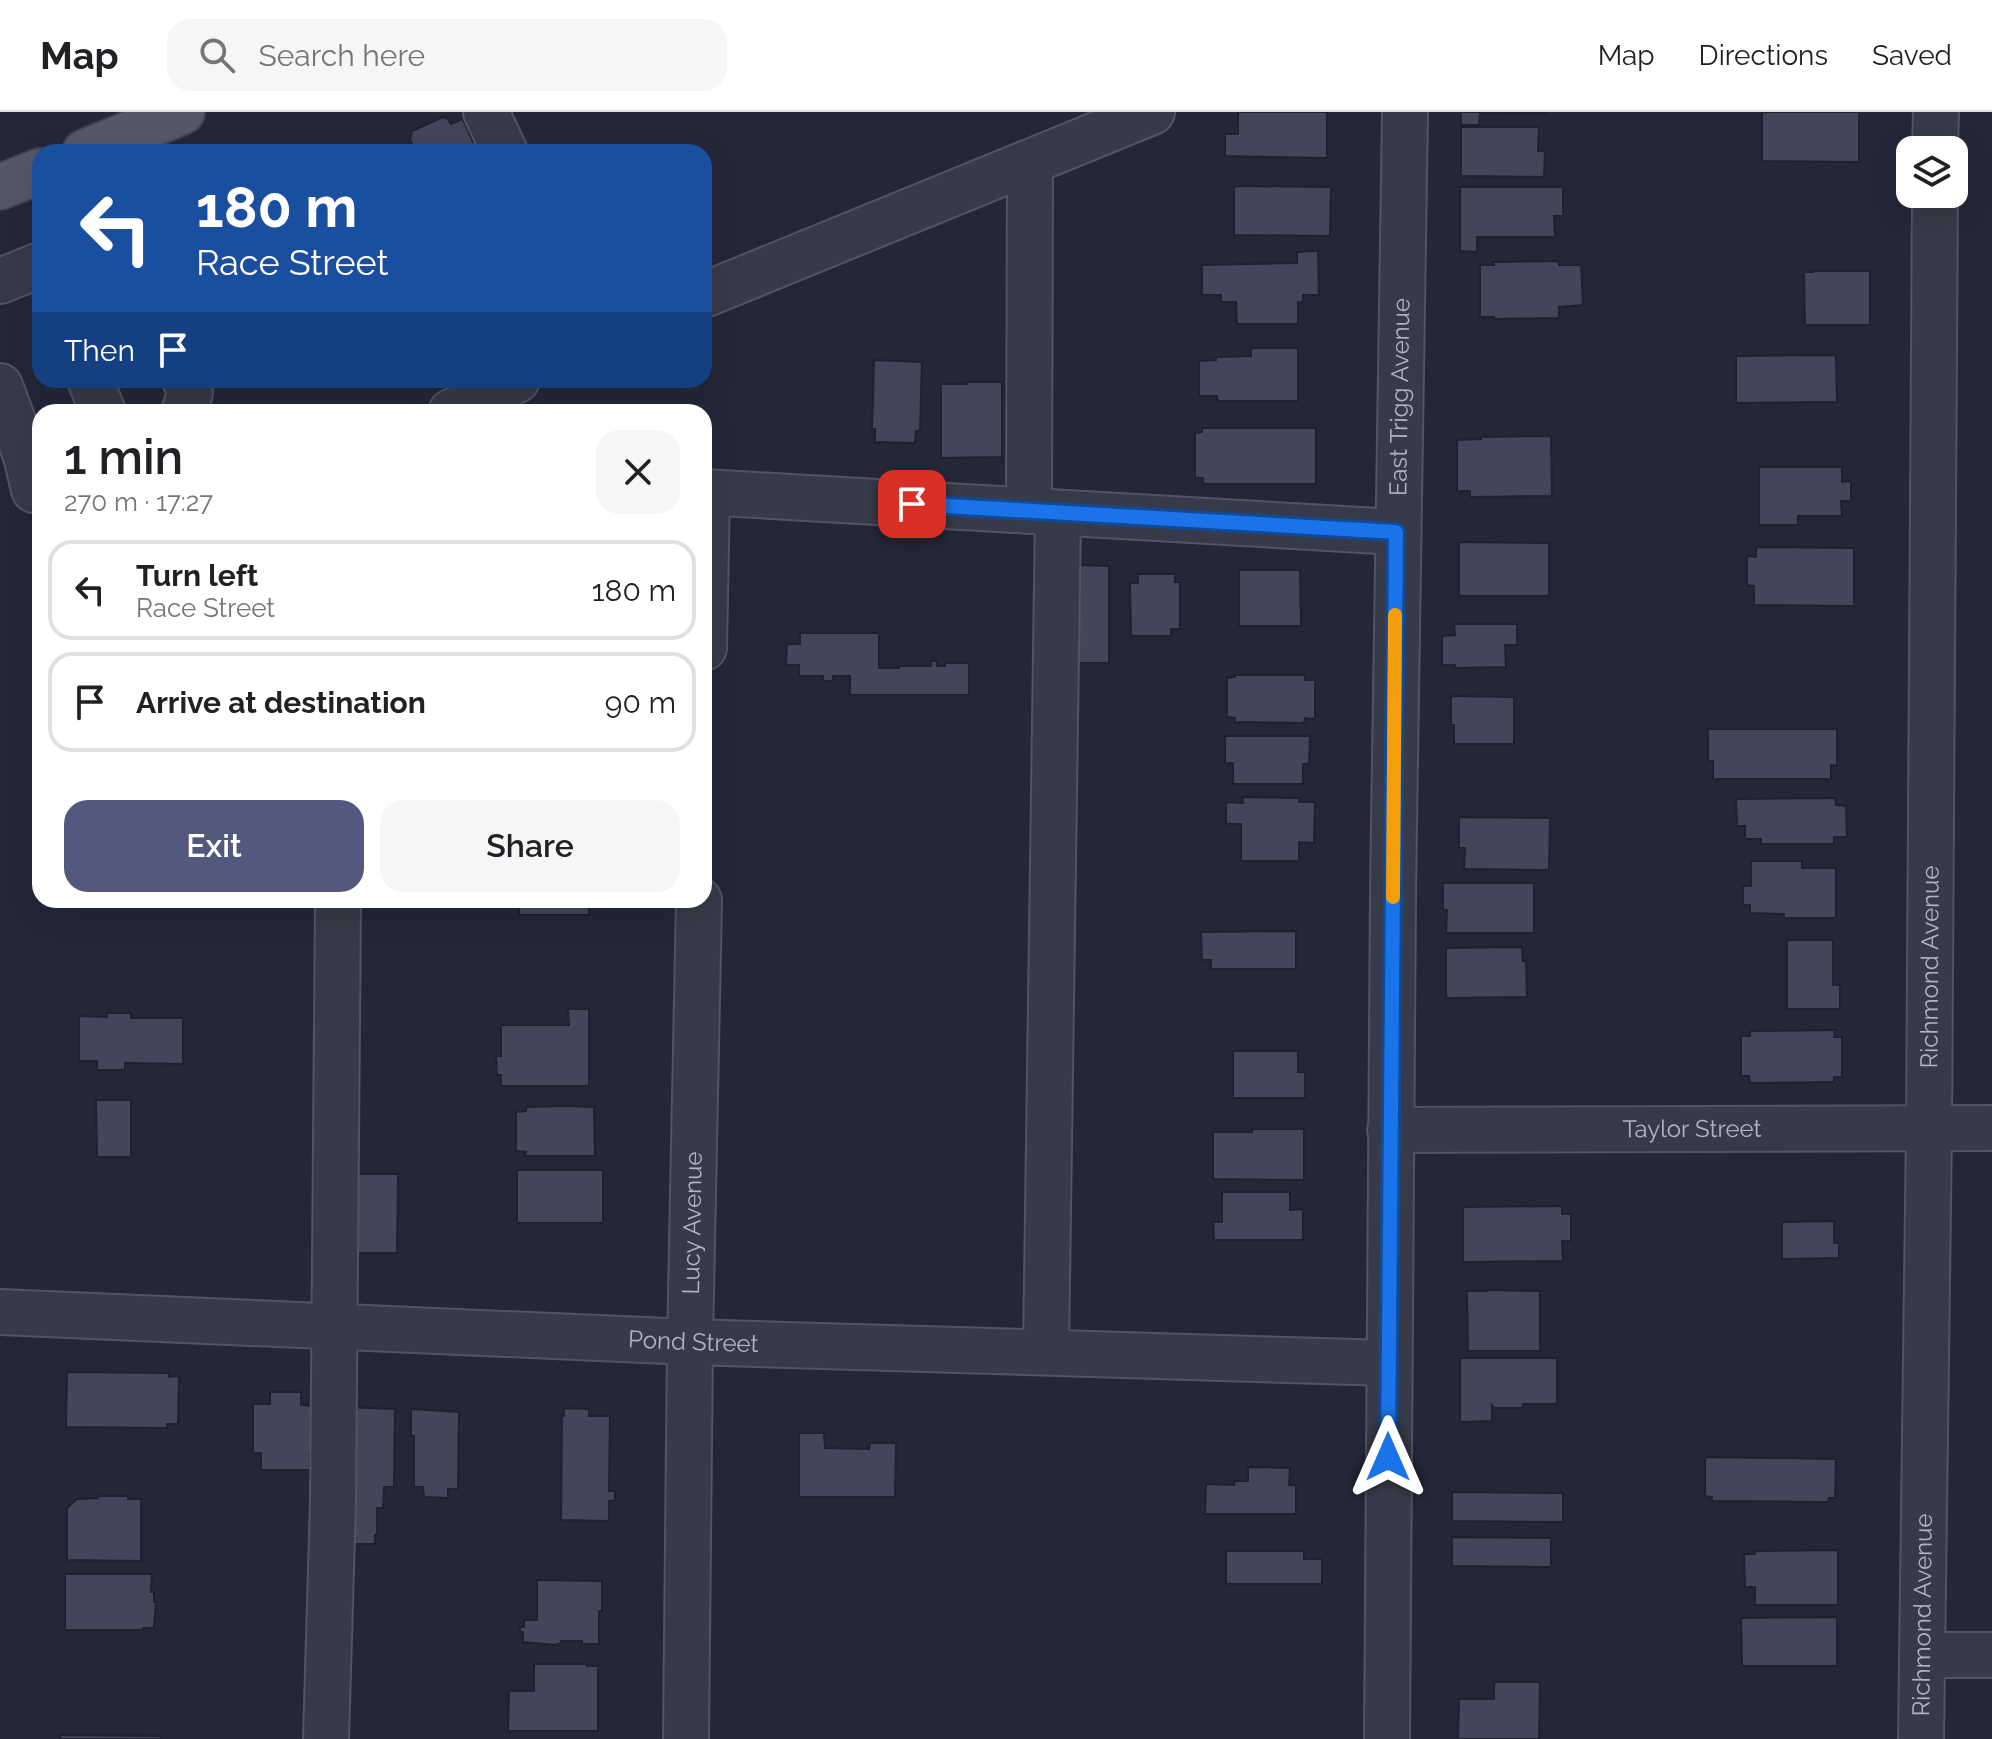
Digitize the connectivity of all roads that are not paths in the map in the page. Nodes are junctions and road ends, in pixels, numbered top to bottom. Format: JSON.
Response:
{"nodes":[{"id":1,"x":182,"y":112,"type":"edge"},
{"id":2,"x":486,"y":112,"type":"edge"},
{"id":3,"x":1152,"y":112,"type":"edge"},
{"id":4,"x":1405,"y":112,"type":"edge"},
{"id":5,"x":1936,"y":112,"type":"edge"},
{"id":6,"x":1935,"y":136,"type":"edge"},
{"id":7,"x":104,"y":144,"type":"edge"},
{"id":8,"x":501,"y":144,"type":"edge"},
{"id":9,"x":1030,"y":162,"type":"junction"},
{"id":10,"x":32,"y":174,"type":"edge"},
{"id":11,"x":0,"y":187,"type":"edge"},
{"id":12,"x":1935,"y":208,"type":"edge"},
{"id":13,"x":32,"y":268,"type":"edge"},
{"id":14,"x":0,"y":281,"type":"edge"},
{"id":15,"x":712,"y":292,"type":"edge"},
{"id":16,"x":0,"y":386,"type":"edge"},
{"id":17,"x":500,"y":388,"type":"edge"},
{"id":18,"x":468,"y":404,"type":"edge"},
{"id":19,"x":25,"y":490,"type":"edge"},
{"id":20,"x":712,"y":492,"type":"edge"},
{"id":21,"x":1043,"y":512,"type":"junction"},
{"id":22,"x":1396,"y":532,"type":"junction"},
{"id":23,"x":338,"y":908,"type":"edge"},
{"id":24,"x":699,"y":908,"type":"edge"},
{"id":25,"x":1992,"y":1128,"type":"edge"},
{"id":26,"x":1929,"y":1129,"type":"junction"},
{"id":27,"x":1390,"y":1130,"type":"junction"},
{"id":28,"x":0,"y":1312,"type":"edge"},
{"id":29,"x":334,"y":1326,"type":"junction"},
{"id":30,"x":690,"y":1342,"type":"junction"},
{"id":31,"x":1046,"y":1351,"type":"junction"},
{"id":32,"x":1389,"y":1363,"type":"junction"},
{"id":33,"x":1922,"y":1655,"type":"junction"},
{"id":34,"x":1992,"y":1655,"type":"edge"},
{"id":35,"x":326,"y":1739,"type":"edge"},
{"id":36,"x":686,"y":1739,"type":"edge"},
{"id":37,"x":1387,"y":1739,"type":"edge"},
{"id":38,"x":1921,"y":1739,"type":"edge"}],
"edges":[{"from":1,"to":7,"type":"main road"},
{"from":2,"to":8,"type":"street"},
{"from":3,"to":9,"type":"street"},
{"from":4,"to":22,"type":"street","name":"East Trigg Avenue"},
{"from":5,"to":6,"type":"street"},
{"from":9,"to":15,"type":"street"},
{"from":9,"to":21,"type":"street"},
{"from":10,"to":11,"type":"main road"},
{"from":12,"to":26,"type":"street","name":"Richmond Avenue"},
{"from":13,"to":14,"type":"street"},
{"from":16,"to":19,"type":"street"},
{"from":17,"to":18,"type":"street"},
{"from":20,"to":21,"type":"street"},
{"from":21,"to":22,"type":"street"},
{"from":21,"to":31,"type":"street"},
{"from":22,"to":27,"type":"street","name":"East Trigg Avenue"},
{"from":23,"to":29,"type":"street"},
{"from":24,"to":30,"type":"street","name":"Lucy Avenue"},
{"from":25,"to":26,"type":"street","name":"Taylor Street"},
{"from":26,"to":27,"type":"street","name":"Taylor Street"},
{"from":26,"to":33,"type":"street","name":"Richmond Avenue"},
{"from":27,"to":32,"type":"street","name":"East Trigg Avenue"},
{"from":28,"to":29,"type":"street","name":"Pond Street"},
{"from":29,"to":30,"type":"street","name":"Pond Street"},
{"from":29,"to":35,"type":"street"},
{"from":30,"to":31,"type":"street","name":"Pond Street"},
{"from":30,"to":36,"type":"street","name":"Lucy Avenue"},
{"from":31,"to":32,"type":"street","name":"Pond Street"},
{"from":32,"to":37,"type":"street","name":"East Trigg Avenue"},
{"from":33,"to":34,"type":"street"},
{"from":33,"to":38,"type":"street","name":"Richmond Avenue"}]}
